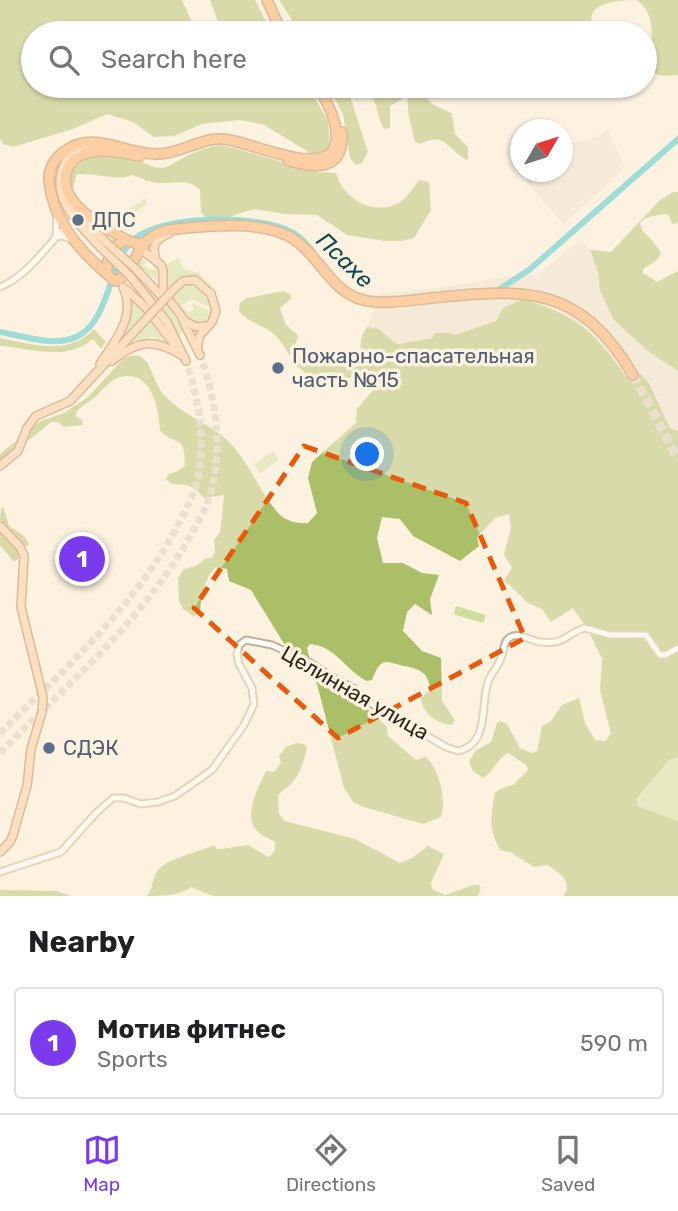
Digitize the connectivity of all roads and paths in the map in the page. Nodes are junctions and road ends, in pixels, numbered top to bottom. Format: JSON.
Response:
{"nodes":[{"id":1,"x":267,"y":0,"type":"edge"},
{"id":2,"x":273,"y":0,"type":"edge"},
{"id":3,"x":277,"y":21,"type":"edge"},
{"id":4,"x":283,"y":21,"type":"edge"},
{"id":5,"x":323,"y":98,"type":"edge"},
{"id":6,"x":330,"y":98,"type":"edge"},
{"id":7,"x":143,"y":152,"type":"junction"},
{"id":8,"x":68,"y":192,"type":"junction"},
{"id":9,"x":57,"y":213,"type":"junction"},
{"id":10,"x":186,"y":228,"type":"junction"},
{"id":11,"x":64,"y":229,"type":"junction"},
{"id":12,"x":56,"y":237,"type":"junction"},
{"id":13,"x":75,"y":243,"type":"junction"},
{"id":14,"x":104,"y":245,"type":"junction"},
{"id":15,"x":135,"y":246,"type":"junction"},
{"id":16,"x":107,"y":260,"type":"junction"},
{"id":17,"x":156,"y":260,"type":"junction"},
{"id":18,"x":95,"y":263,"type":"junction"},
{"id":19,"x":107,"y":274,"type":"junction"},
{"id":20,"x":119,"y":284,"type":"junction"},
{"id":21,"x":0,"y":287,"type":"edge"},
{"id":22,"x":178,"y":313,"type":"junction"},
{"id":23,"x":206,"y":326,"type":"junction"},
{"id":24,"x":184,"y":358,"type":"junction"},
{"id":25,"x":633,"y":376,"type":"tunnel mouth"},
{"id":26,"x":90,"y":380,"type":"junction"},
{"id":27,"x":0,"y":467,"type":"edge"},
{"id":28,"x":0,"y":526,"type":"edge"},
{"id":29,"x":678,"y":648,"type":"edge"},
{"id":30,"x":0,"y":852,"type":"edge"},
{"id":31,"x":0,"y":872,"type":"edge"}],
"edges":[{"from":1,"to":3,"type":"highway"},
{"from":2,"to":4,"type":"highway"},
{"from":5,"to":7,"type":"highway"},
{"from":6,"to":8,"type":"highway"},
{"from":7,"to":9,"type":"highway"},
{"from":7,"to":14,"type":"main road"},
{"from":8,"to":14,"type":"main road"},
{"from":8,"to":15,"type":"highway"},
{"from":9,"to":11,"type":"highway"},
{"from":9,"to":12,"type":"street"},
{"from":10,"to":15,"type":"highway"},
{"from":10,"to":17,"type":"main road"},
{"from":10,"to":25,"type":"highway"},
{"from":11,"to":12,"type":"street"},
{"from":11,"to":13,"type":"highway"},
{"from":12,"to":13,"type":"street"},
{"from":12,"to":21,"type":"street"},
{"from":13,"to":18,"type":"highway"},
{"from":14,"to":22,"type":"main road","bridge":true},
{"from":14,"to":24,"type":"main road","bridge":true},
{"from":15,"to":16,"type":"highway"},
{"from":15,"to":17,"type":"main road"},
{"from":15,"to":20,"type":"highway"},
{"from":16,"to":18,"type":"highway"},
{"from":16,"to":19,"type":"highway"},
{"from":17,"to":22,"type":"main road"},
{"from":18,"to":19,"type":"highway"},
{"from":19,"to":20,"type":"highway"},
{"from":20,"to":24,"type":"main road"},
{"from":20,"to":26,"type":"main road"},
{"from":22,"to":23,"type":"main road"},
{"from":22,"to":23,"type":"main road"},
{"from":23,"to":26,"type":"main road","bridge":true},
{"from":24,"to":26,"type":"main road"},
{"from":26,"to":27,"type":"main road"},
{"from":28,"to":30,"type":"main road"},
{"from":29,"to":31,"type":"street","name":"Целинная улица"}]}
